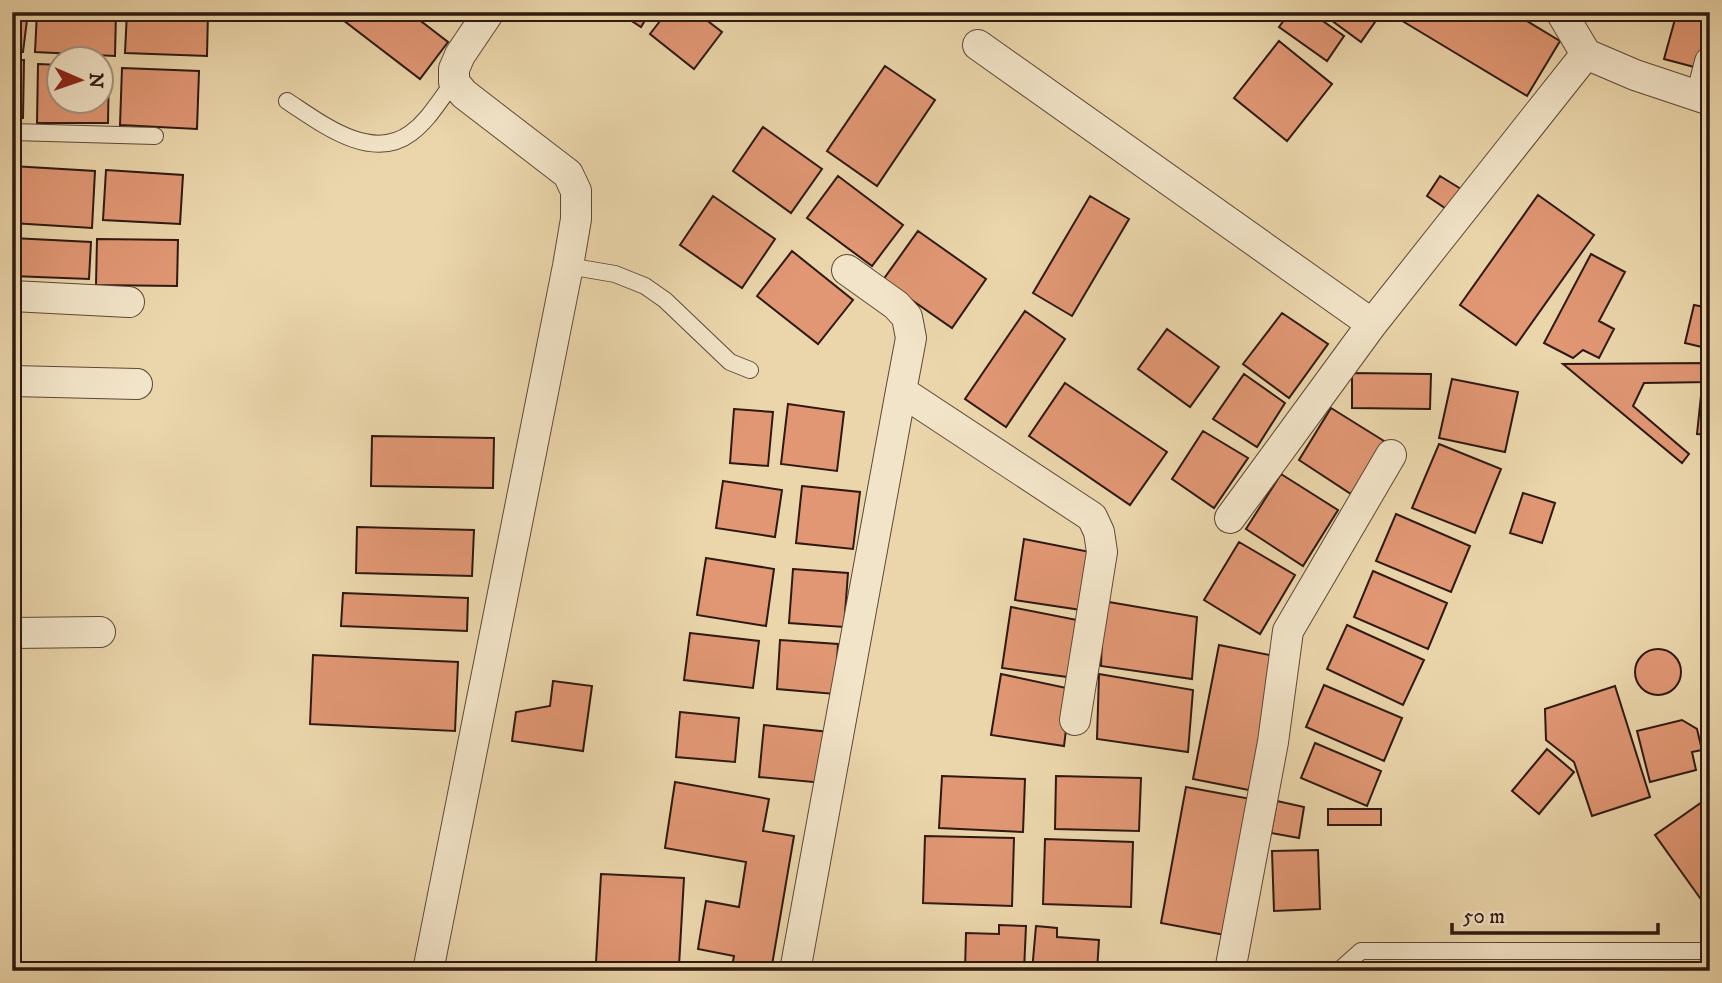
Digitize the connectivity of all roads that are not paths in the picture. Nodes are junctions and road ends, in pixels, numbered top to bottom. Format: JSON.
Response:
{"nodes":[{"id":1,"x":489,"y":12,"type":"edge"},
{"id":2,"x":1561,"y":12,"type":"edge"},
{"id":3,"x":978,"y":45,"type":"dead end"},
{"id":4,"x":1586,"y":54,"type":"junction"},
{"id":5,"x":1710,"y":62,"type":"edge"},
{"id":6,"x":454,"y":82,"type":"junction"},
{"id":7,"x":1705,"y":98,"type":"edge"},
{"id":8,"x":287,"y":101,"type":"dead end"},
{"id":9,"x":12,"y":132,"type":"edge"},
{"id":10,"x":155,"y":136,"type":"dead end"},
{"id":11,"x":568,"y":266,"type":"junction"},
{"id":12,"x":847,"y":270,"type":"dead end"},
{"id":13,"x":12,"y":296,"type":"edge"},
{"id":14,"x":129,"y":302,"type":"dead end"},
{"id":15,"x":1372,"y":324,"type":"junction"},
{"id":16,"x":750,"y":370,"type":"dead end"},
{"id":17,"x":12,"y":381,"type":"edge"},
{"id":18,"x":137,"y":384,"type":"dead end"},
{"id":19,"x":901,"y":391,"type":"junction"},
{"id":20,"x":1391,"y":455,"type":"dead end"},
{"id":21,"x":1230,"y":517,"type":"dead end"},
{"id":22,"x":100,"y":632,"type":"dead end"},
{"id":23,"x":12,"y":633,"type":"edge"},
{"id":24,"x":1074,"y":720,"type":"dead end"},
{"id":25,"x":1710,"y":951,"type":"edge"},
{"id":26,"x":428,"y":971,"type":"edge"},
{"id":27,"x":795,"y":971,"type":"edge"},
{"id":28,"x":1230,"y":971,"type":"edge"},
{"id":29,"x":1342,"y":971,"type":"edge"}],
"edges":[{"from":1,"to":6,"type":"street"},
{"from":2,"to":4,"type":"street"},
{"from":3,"to":15,"type":"street"},
{"from":4,"to":7,"type":"street"},
{"from":4,"to":15,"type":"street"},
{"from":5,"to":7,"type":"street"},
{"from":6,"to":8,"type":"lane"},
{"from":6,"to":11,"type":"street"},
{"from":9,"to":10,"type":"lane"},
{"from":11,"to":16,"type":"lane"},
{"from":11,"to":26,"type":"street"},
{"from":12,"to":19,"type":"street"},
{"from":13,"to":14,"type":"street"},
{"from":15,"to":21,"type":"street"},
{"from":17,"to":18,"type":"street"},
{"from":19,"to":24,"type":"street"},
{"from":19,"to":27,"type":"street"},
{"from":20,"to":28,"type":"street"},
{"from":22,"to":23,"type":"street"},
{"from":25,"to":29,"type":"lane"}]}
